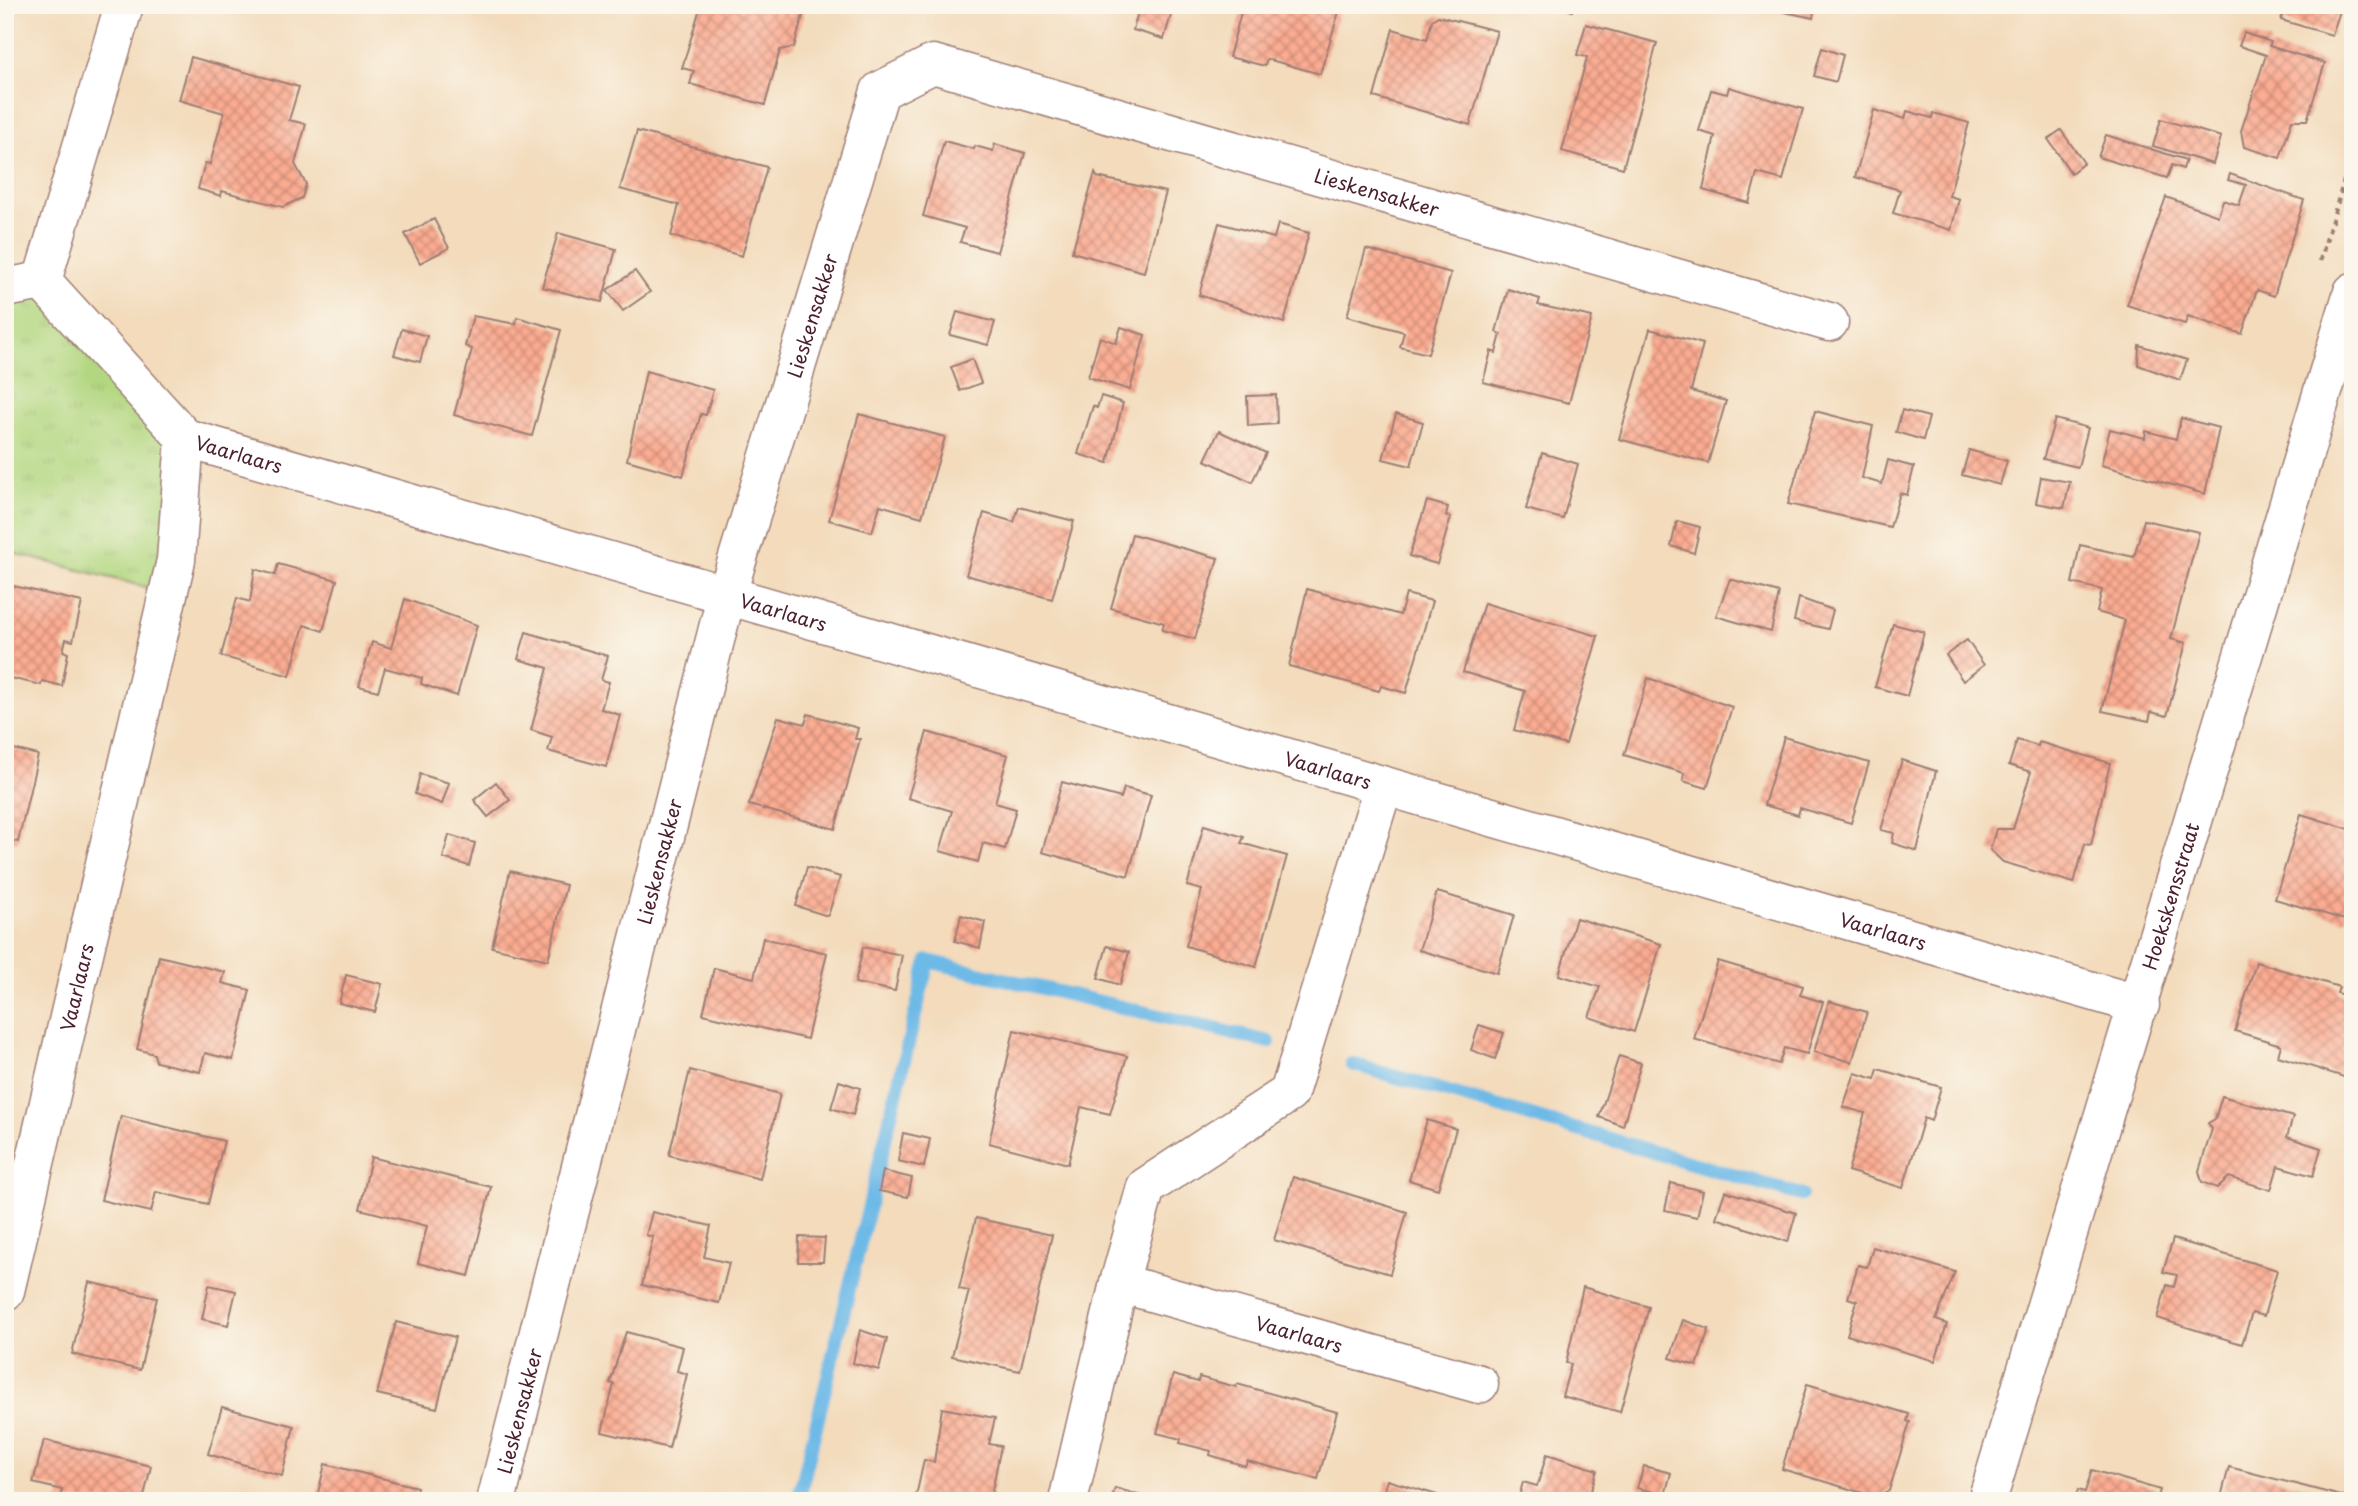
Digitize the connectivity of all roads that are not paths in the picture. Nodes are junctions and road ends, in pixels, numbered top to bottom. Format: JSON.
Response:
{"nodes":[{"id":1,"x":124,"y":5,"type":"edge"},
{"id":2,"x":23,"y":284,"type":"edge"},
{"id":3,"x":2353,"y":292,"type":"edge"},
{"id":4,"x":1829,"y":322,"type":"dead end"},
{"id":5,"x":185,"y":438,"type":"junction"},
{"id":6,"x":726,"y":597,"type":"junction"},
{"id":7,"x":1383,"y":787,"type":"junction"},
{"id":8,"x":2140,"y":1005,"type":"junction"},
{"id":9,"x":1119,"y":1283,"type":"junction"},
{"id":10,"x":5,"y":1291,"type":"edge"},
{"id":11,"x":1479,"y":1384,"type":"dead end"},
{"id":12,"x":496,"y":1501,"type":"edge"},
{"id":13,"x":1068,"y":1501,"type":"edge"},
{"id":14,"x":1987,"y":1501,"type":"edge"}],
"edges":[{"from":1,"to":2,"type":"street","name":"Vaarlaars"},
{"from":2,"to":5,"type":"street","name":"Vaarlaars"},
{"from":3,"to":8,"type":"street","name":"Hoekskensstraat"},
{"from":4,"to":6,"type":"street","name":"Lieskensakker"},
{"from":5,"to":6,"type":"street","name":"Vaarlaars"},
{"from":5,"to":10,"type":"street","name":"Vaarlaars"},
{"from":6,"to":7,"type":"street","name":"Vaarlaars"},
{"from":6,"to":12,"type":"street","name":"Lieskensakker"},
{"from":7,"to":8,"type":"street","name":"Vaarlaars"},
{"from":7,"to":9,"type":"street","name":"Vaarlaars"},
{"from":8,"to":14,"type":"street","name":"Hoekskensstraat"},
{"from":9,"to":11,"type":"street","name":"Vaarlaars"},
{"from":9,"to":13,"type":"street","name":"Vaarlaars"}]}
